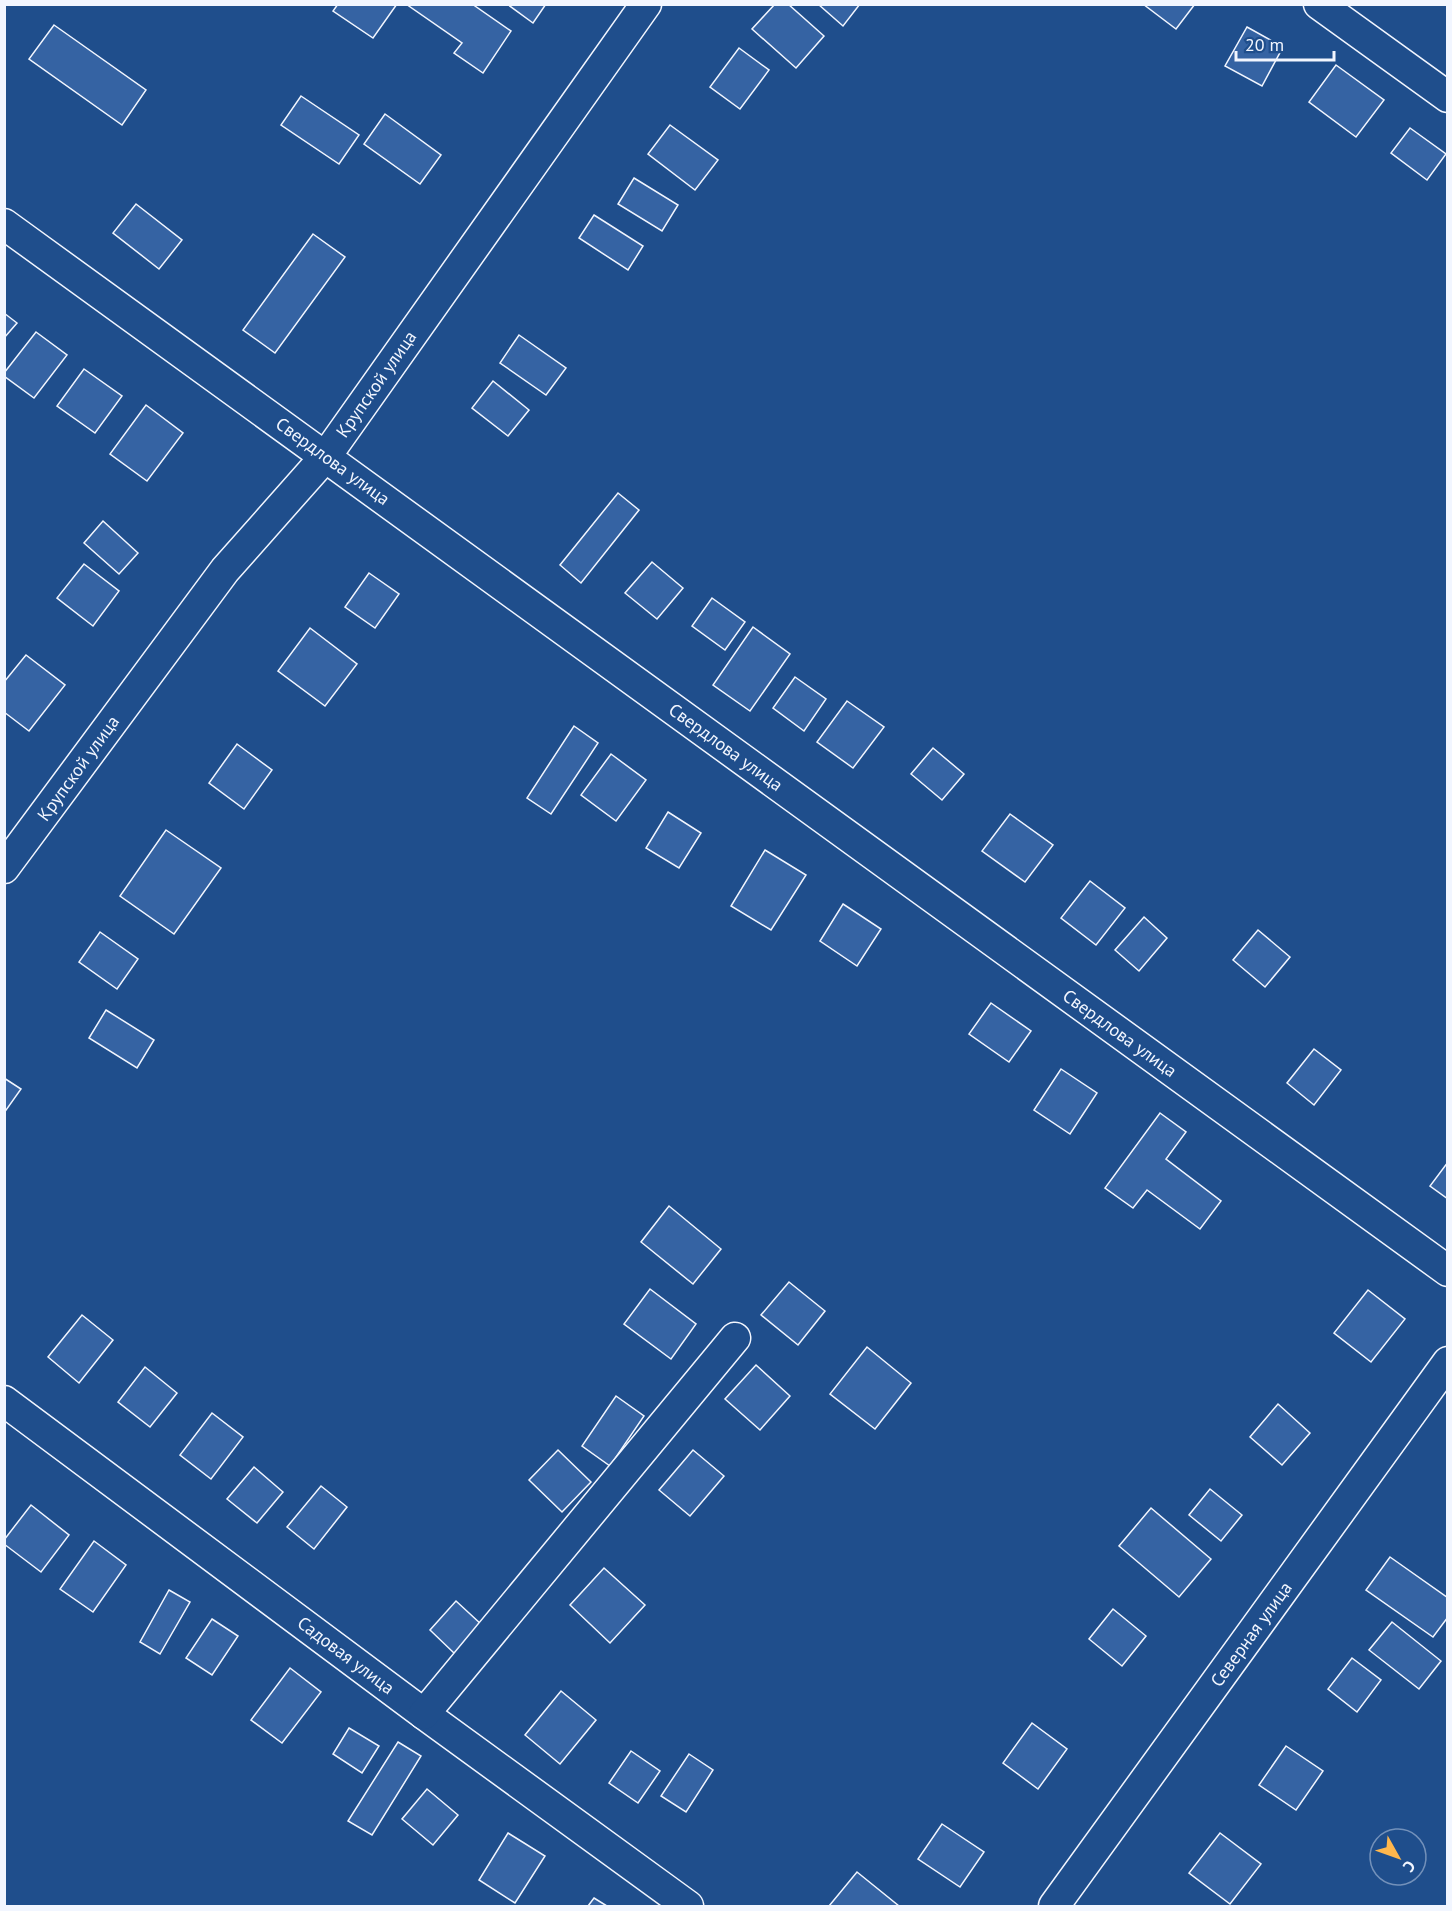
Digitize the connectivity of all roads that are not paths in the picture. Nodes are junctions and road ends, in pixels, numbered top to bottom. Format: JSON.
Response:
{"nodes":[{"id":1,"x":646,"y":4,"type":"edge"},
{"id":2,"x":1319,"y":4,"type":"edge"},
{"id":3,"x":1448,"y":97,"type":"edge"},
{"id":4,"x":4,"y":224,"type":"edge"},
{"id":5,"x":326,"y":456,"type":"junction"},
{"id":6,"x":4,"y":868,"type":"edge"},
{"id":7,"x":1448,"y":1271,"type":"edge"},
{"id":8,"x":735,"y":1338,"type":"dead end"},
{"id":9,"x":1448,"y":1362,"type":"edge"},
{"id":10,"x":4,"y":1401,"type":"edge"},
{"id":11,"x":424,"y":1713,"type":"junction"},
{"id":12,"x":688,"y":1906,"type":"edge"},
{"id":13,"x":1054,"y":1906,"type":"edge"}],
"edges":[{"from":1,"to":5,"type":"street","name":"Крупской улица"},
{"from":2,"to":3,"type":"street"},
{"from":4,"to":5,"type":"street","name":"Свердлова улица"},
{"from":5,"to":6,"type":"street","name":"Крупской улица"},
{"from":5,"to":7,"type":"street","name":"Свердлова улица"},
{"from":8,"to":11,"type":"street"},
{"from":9,"to":13,"type":"street","name":"Северная улица"},
{"from":10,"to":11,"type":"street","name":"Садовая улица"},
{"from":11,"to":12,"type":"street","name":"Садовая улица"}]}
